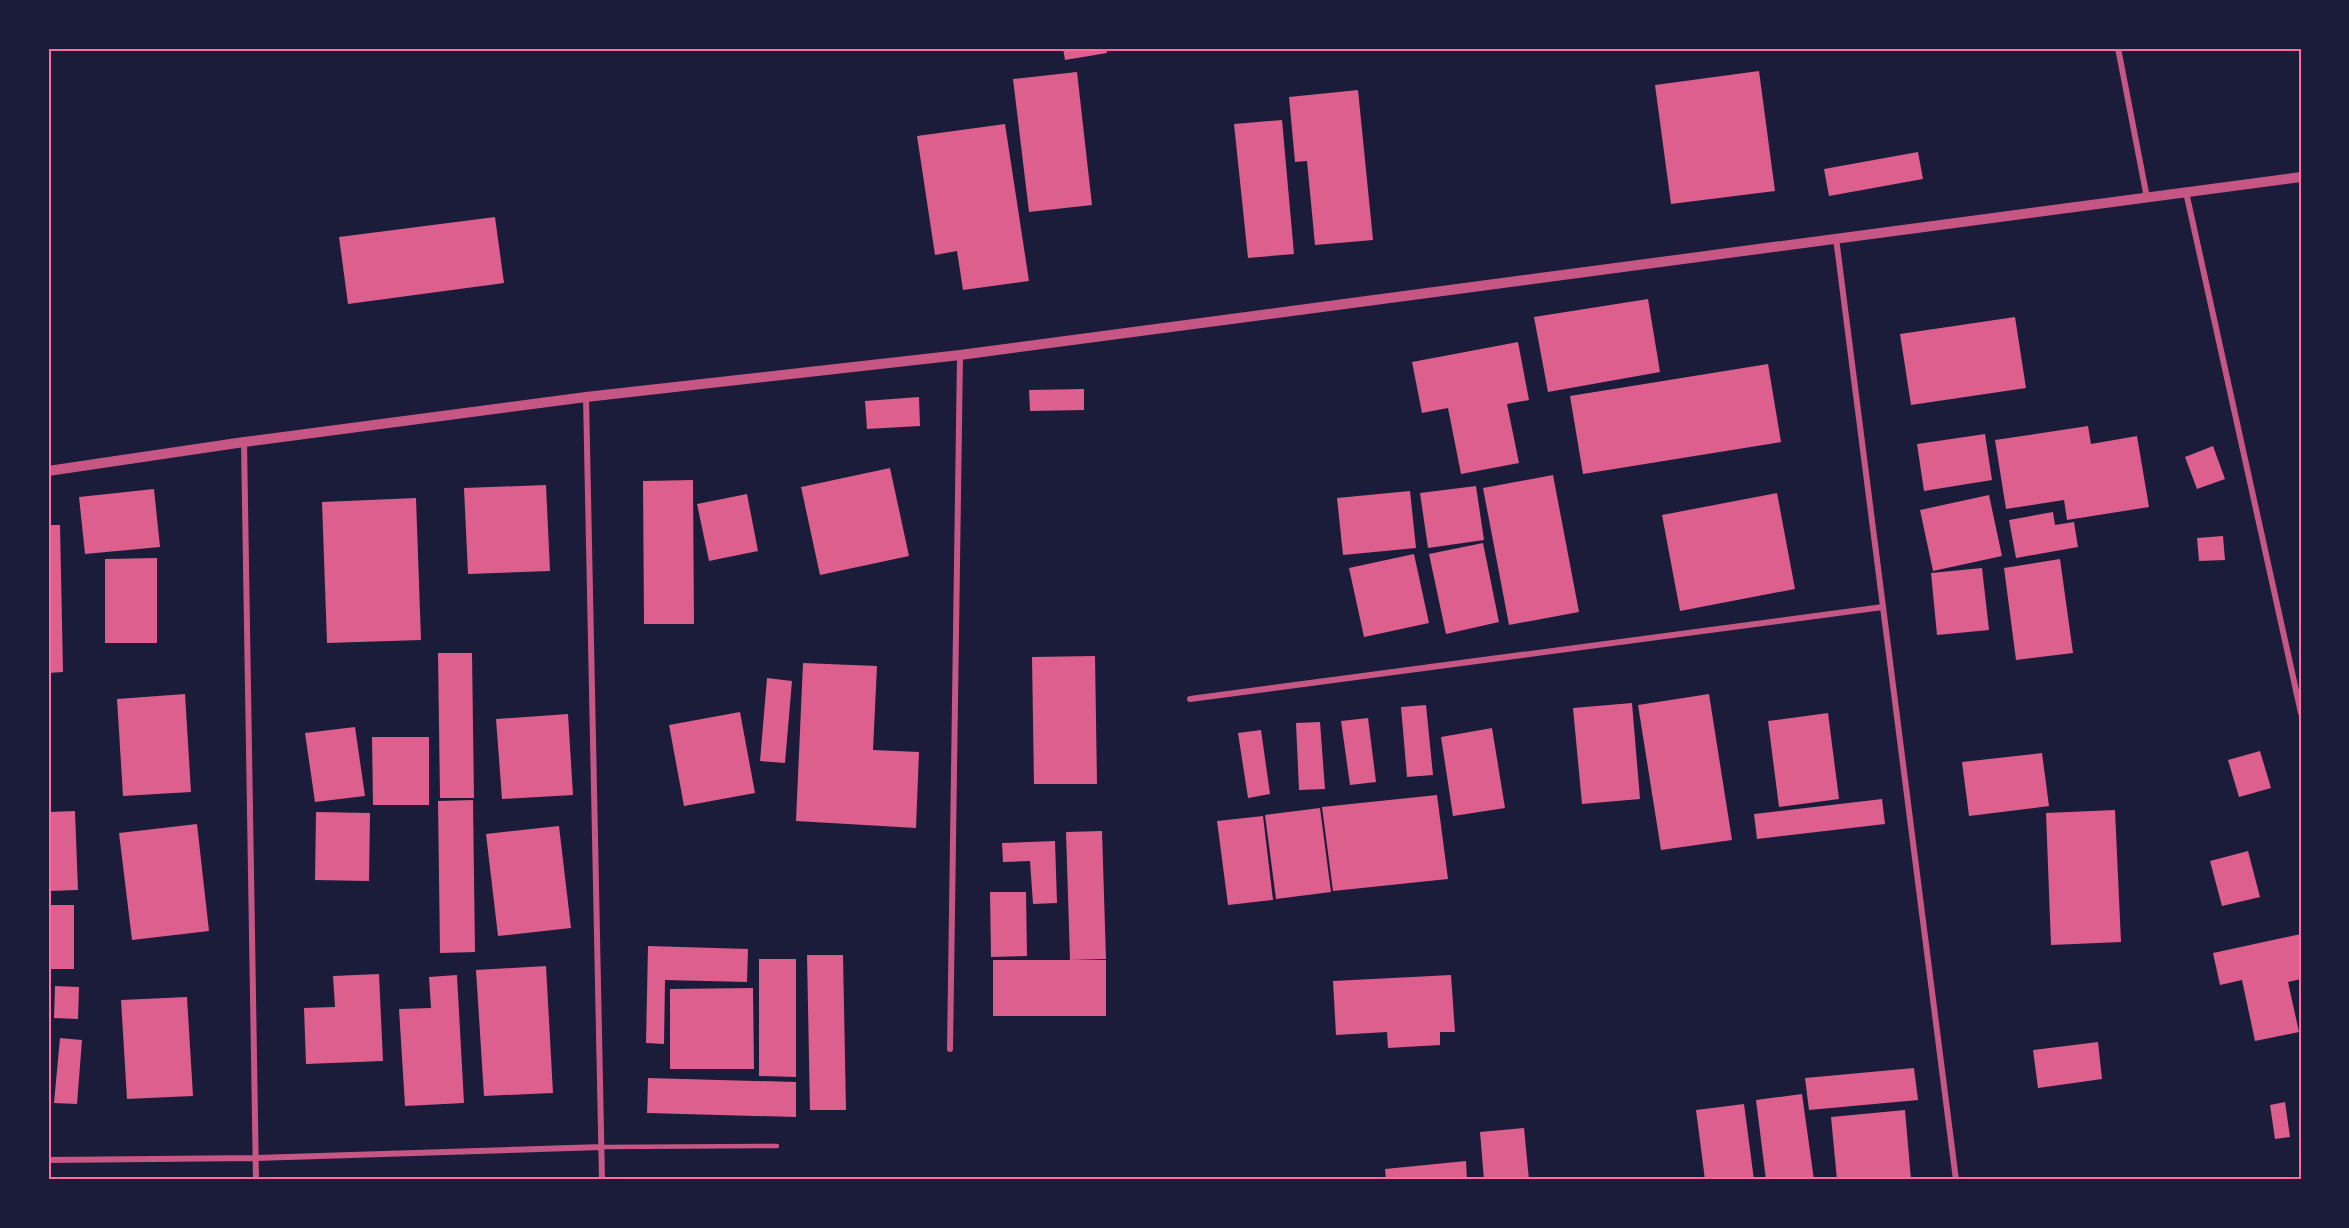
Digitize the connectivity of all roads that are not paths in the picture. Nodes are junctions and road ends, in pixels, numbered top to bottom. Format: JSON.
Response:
{"nodes":[{"id":1,"x":2118,"y":48,"type":"edge"},
{"id":2,"x":2301,"y":177,"type":"edge"},
{"id":3,"x":2186,"y":191,"type":"junction"},
{"id":4,"x":2147,"y":198,"type":"junction"},
{"id":5,"x":1836,"y":237,"type":"junction"},
{"id":6,"x":960,"y":355,"type":"junction"},
{"id":7,"x":586,"y":397,"type":"junction"},
{"id":8,"x":244,"y":442,"type":"junction"},
{"id":9,"x":48,"y":471,"type":"edge"},
{"id":10,"x":1883,"y":607,"type":"junction"},
{"id":11,"x":1190,"y":699,"type":"dead end"},
{"id":12,"x":2301,"y":713,"type":"edge"},
{"id":13,"x":950,"y":1049,"type":"dead end"},
{"id":14,"x":777,"y":1146,"type":"dead end"},
{"id":15,"x":602,"y":1147,"type":"junction"},
{"id":16,"x":256,"y":1158,"type":"junction"},
{"id":17,"x":48,"y":1160,"type":"edge"},
{"id":18,"x":256,"y":1180,"type":"edge"},
{"id":19,"x":602,"y":1180,"type":"edge"},
{"id":20,"x":1956,"y":1180,"type":"edge"}],
"edges":[{"from":1,"to":4,"type":"street"},
{"from":2,"to":3,"type":"street"},
{"from":3,"to":4,"type":"street"},
{"from":3,"to":12,"type":"street"},
{"from":4,"to":5,"type":"street"},
{"from":5,"to":6,"type":"street"},
{"from":5,"to":10,"type":"street"},
{"from":6,"to":7,"type":"street"},
{"from":6,"to":13,"type":"street"},
{"from":7,"to":8,"type":"street"},
{"from":7,"to":15,"type":"street"},
{"from":8,"to":9,"type":"street"},
{"from":8,"to":16,"type":"street"},
{"from":10,"to":11,"type":"street"},
{"from":10,"to":20,"type":"street"},
{"from":14,"to":15,"type":"lane"},
{"from":15,"to":16,"type":"street"},
{"from":15,"to":19,"type":"street"},
{"from":16,"to":17,"type":"street"},
{"from":16,"to":18,"type":"street"}]}
